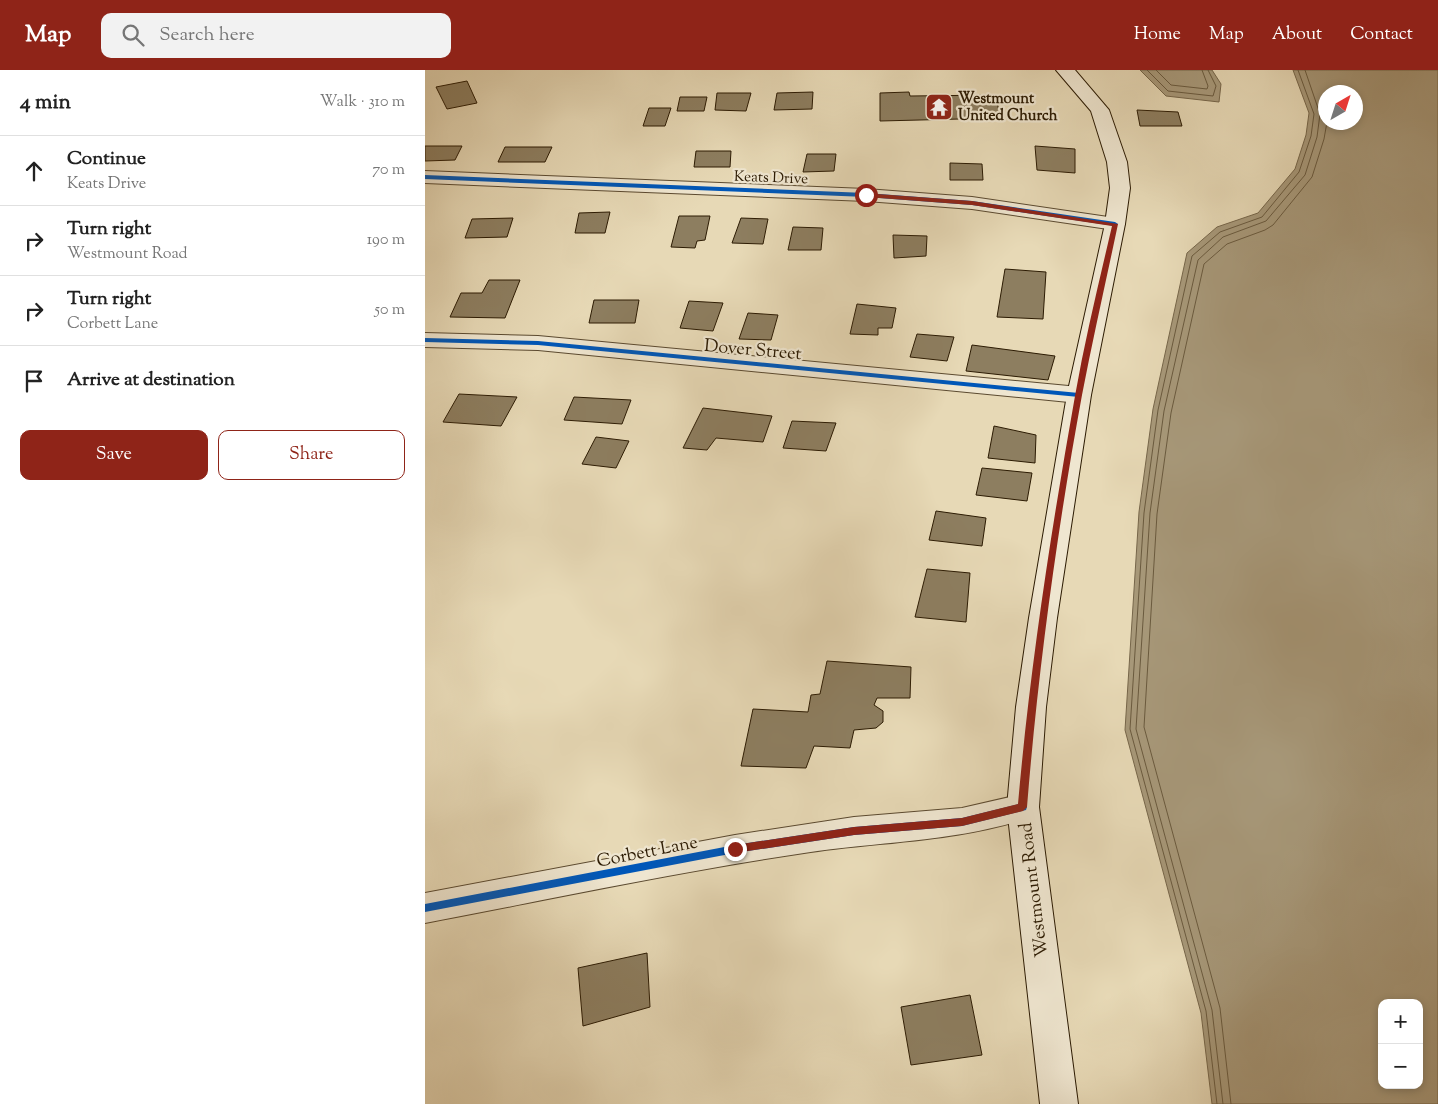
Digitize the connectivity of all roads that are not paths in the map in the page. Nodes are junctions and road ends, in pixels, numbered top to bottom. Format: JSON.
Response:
{"nodes":[{"id":1,"x":1065,"y":70,"type":"edge"},
{"id":2,"x":425,"y":177,"type":"edge"},
{"id":3,"x":1115,"y":224,"type":"junction"},
{"id":4,"x":425,"y":340,"type":"edge"},
{"id":5,"x":1079,"y":395,"type":"junction"},
{"id":6,"x":1023,"y":807,"type":"junction"},
{"id":7,"x":425,"y":908,"type":"edge"},
{"id":8,"x":1059,"y":1104,"type":"edge"}],
"edges":[{"from":1,"to":3,"type":"street","name":"Westmount Road"},
{"from":2,"to":3,"type":"street","name":"Keats Drive"},
{"from":3,"to":5,"type":"street","name":"Westmount Road"},
{"from":4,"to":5,"type":"street","name":"Dover Street"},
{"from":5,"to":6,"type":"street","name":"Westmount Road"},
{"from":6,"to":7,"type":"street","name":"Corbett Lane"},
{"from":6,"to":8,"type":"street","name":"Westmount Road"}]}
